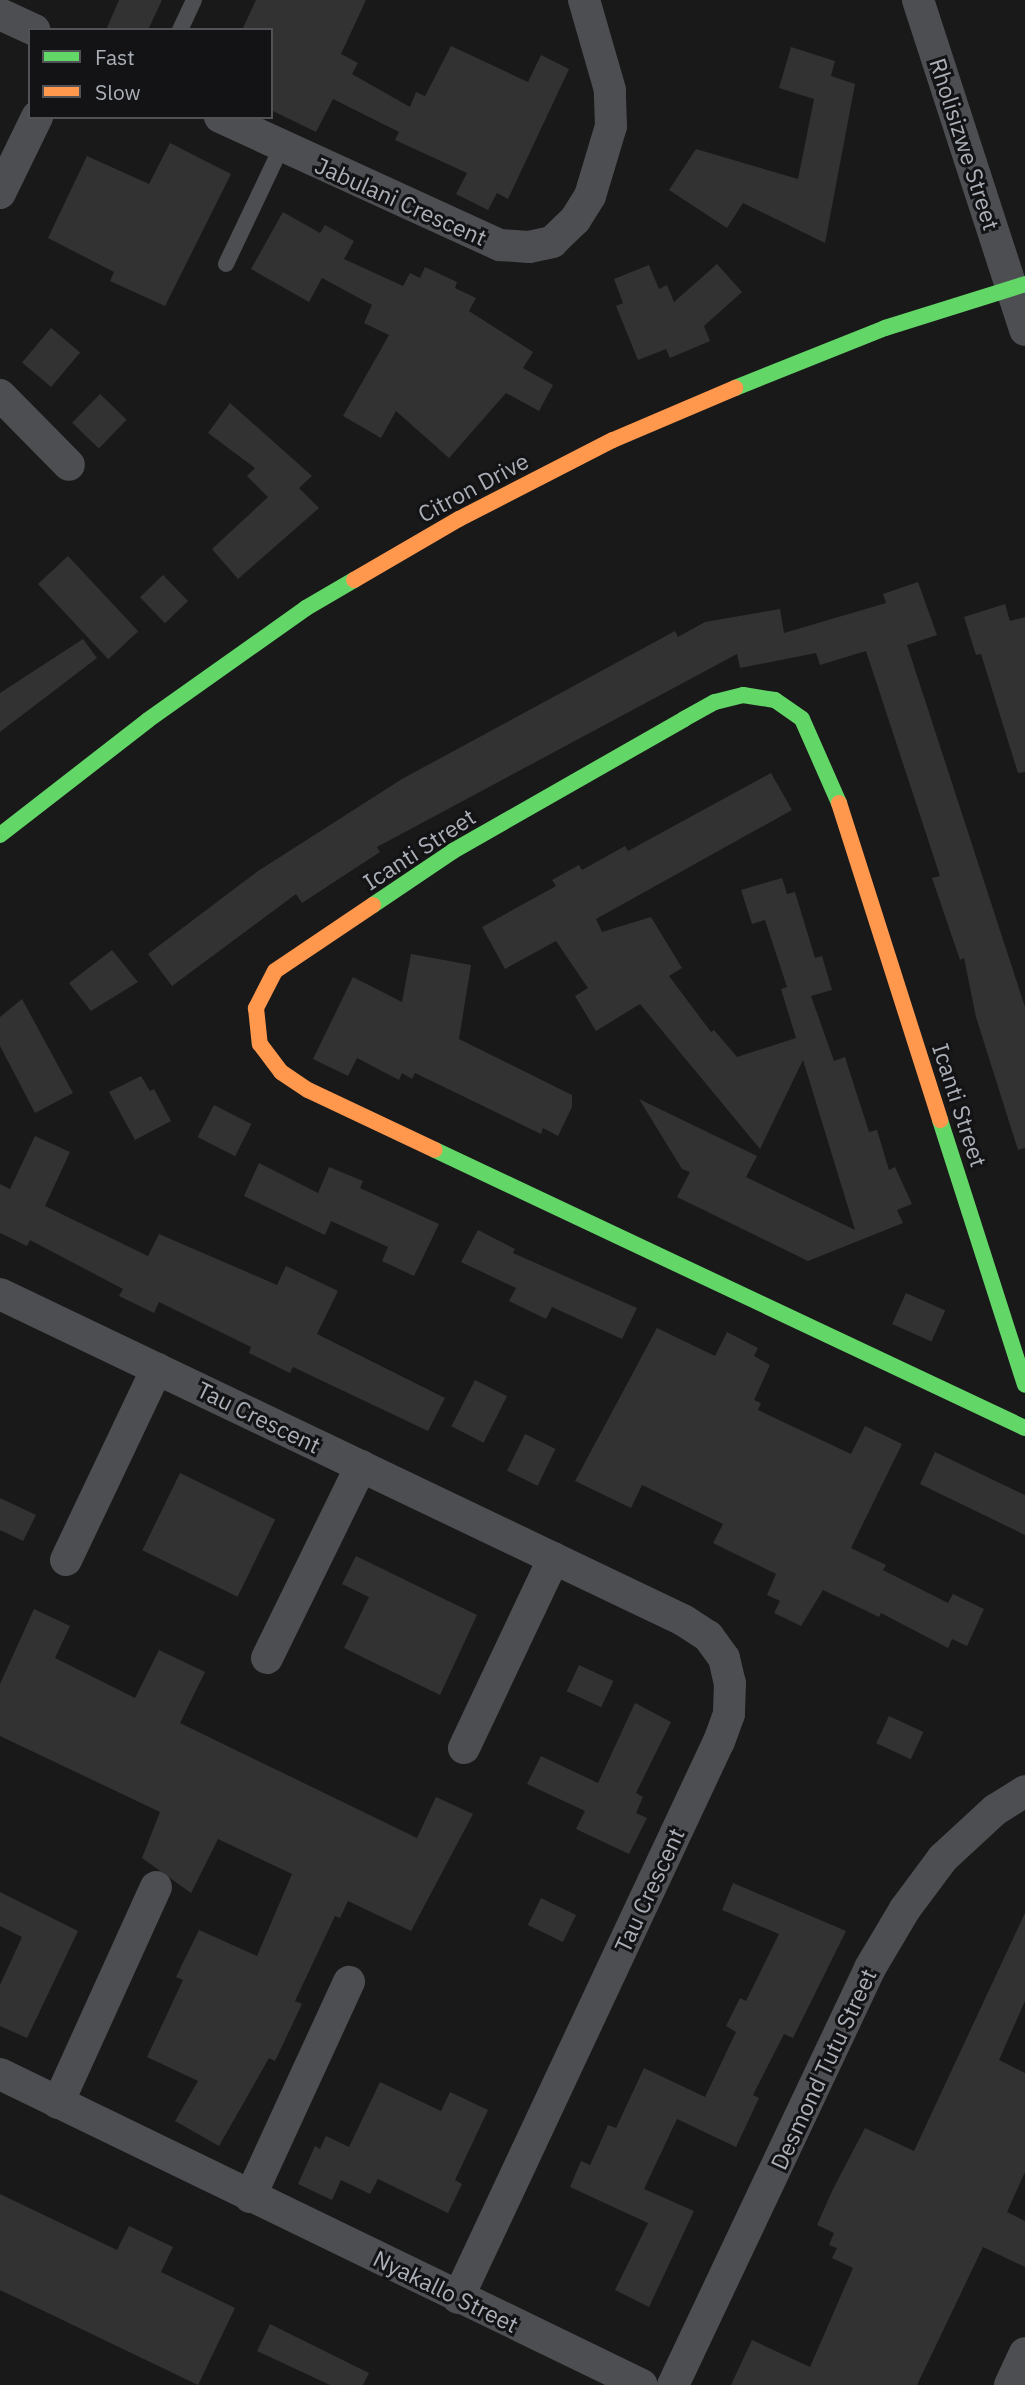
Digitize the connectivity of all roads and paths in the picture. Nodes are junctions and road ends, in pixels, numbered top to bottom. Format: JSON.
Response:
{"nodes":[{"id":1,"x":194,"y":0,"type":"edge"},
{"id":2,"x":584,"y":0,"type":"edge"},
{"id":3,"x":918,"y":0,"type":"edge"},
{"id":4,"x":0,"y":14,"type":"edge"},
{"id":5,"x":30,"y":28,"type":"edge"},
{"id":6,"x":181,"y":28,"type":"edge"},
{"id":7,"x":36,"y":119,"type":"edge"},
{"id":8,"x":224,"y":119,"type":"edge"},
{"id":9,"x":282,"y":146,"type":"junction"},
{"id":10,"x":0,"y":193,"type":"edge"},
{"id":11,"x":226,"y":264,"type":"dead end"},
{"id":12,"x":1018,"y":286,"type":"edge"},
{"id":13,"x":1025,"y":330,"type":"edge"},
{"id":14,"x":0,"y":395,"type":"edge"},
{"id":15,"x":69,"y":466,"type":"dead end"},
{"id":16,"x":0,"y":835,"type":"edge"},
{"id":17,"x":0,"y":1294,"type":"edge"},
{"id":18,"x":157,"y":1368,"type":"junction"},
{"id":19,"x":1025,"y":1385,"type":"edge"},
{"id":20,"x":1025,"y":1428,"type":"edge"},
{"id":21,"x":361,"y":1466,"type":"junction"},
{"id":22,"x":554,"y":1558,"type":"junction"},
{"id":23,"x":66,"y":1560,"type":"dead end"},
{"id":24,"x":267,"y":1658,"type":"dead end"},
{"id":25,"x":464,"y":1748,"type":"dead end"},
{"id":26,"x":1025,"y":1791,"type":"edge"},
{"id":27,"x":156,"y":1887,"type":"dead end"},
{"id":28,"x":349,"y":1982,"type":"dead end"},
{"id":29,"x":0,"y":2074,"type":"edge"},
{"id":30,"x":58,"y":2103,"type":"junction"},
{"id":31,"x":250,"y":2197,"type":"junction"},
{"id":32,"x":458,"y":2298,"type":"junction"},
{"id":33,"x":1025,"y":2353,"type":"edge"},
{"id":34,"x":642,"y":2385,"type":"edge"},
{"id":35,"x":673,"y":2385,"type":"edge"},
{"id":36,"x":1010,"y":2385,"type":"edge"}],
"edges":[{"from":1,"to":6,"type":"lane"},
{"from":2,"to":9,"type":"street","name":"Jabulani Crescent"},
{"from":3,"to":12,"type":"street","name":"Rholisizwe Street"},
{"from":4,"to":5,"type":"street"},
{"from":7,"to":10,"type":"street"},
{"from":8,"to":9,"type":"street","name":"Jabulani Crescent"},
{"from":9,"to":11,"type":"lane"},
{"from":12,"to":13,"type":"street","name":"Rholisizwe Street"},
{"from":12,"to":16,"type":"street","name":"Citron Drive"},
{"from":14,"to":15,"type":"street"},
{"from":17,"to":18,"type":"street","name":"Tau Crescent"},
{"from":18,"to":21,"type":"street","name":"Tau Crescent"},
{"from":18,"to":23,"type":"street"},
{"from":19,"to":20,"type":"street","name":"Icanti Street"},
{"from":21,"to":22,"type":"street","name":"Tau Crescent"},
{"from":21,"to":24,"type":"street"},
{"from":22,"to":25,"type":"street"},
{"from":22,"to":32,"type":"street","name":"Tau Crescent"},
{"from":26,"to":35,"type":"street","name":"Desmond Tutu Street"},
{"from":27,"to":30,"type":"street"},
{"from":28,"to":31,"type":"street"},
{"from":29,"to":30,"type":"street","name":"Nyakallo Street"},
{"from":30,"to":31,"type":"street","name":"Nyakallo Street"},
{"from":31,"to":32,"type":"street","name":"Nyakallo Street"},
{"from":32,"to":34,"type":"street","name":"Nyakallo Street"},
{"from":33,"to":36,"type":"street"}]}
